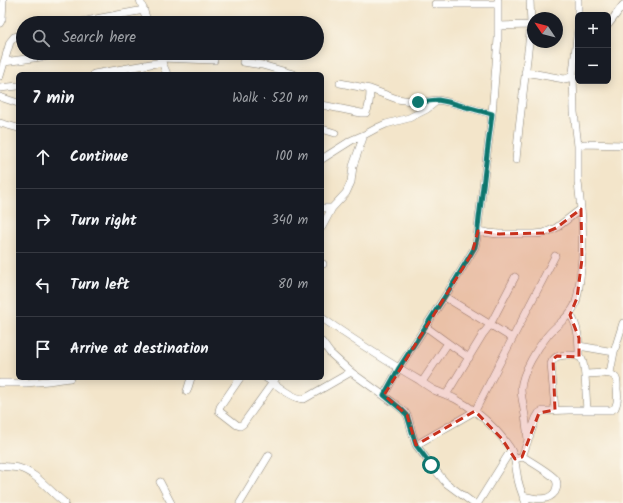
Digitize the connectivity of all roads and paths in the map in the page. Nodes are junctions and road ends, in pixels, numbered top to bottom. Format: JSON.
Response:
{"nodes":[{"id":1,"x":2,"y":0,"type":"edge"},
{"id":2,"x":140,"y":0,"type":"edge"},
{"id":3,"x":530,"y":0,"type":"edge"},
{"id":4,"x":578,"y":0,"type":"edge"},
{"id":5,"x":497,"y":2,"type":"edge"},
{"id":6,"x":435,"y":4,"type":"dead end"},
{"id":7,"x":623,"y":5,"type":"edge"},
{"id":8,"x":144,"y":10,"type":"junction"},
{"id":9,"x":530,"y":12,"type":"edge"},
{"id":10,"x":578,"y":12,"type":"edge"},
{"id":11,"x":112,"y":16,"type":"edge"},
{"id":12,"x":147,"y":16,"type":"edge"},
{"id":13,"x":611,"y":21,"type":"edge"},
{"id":14,"x":0,"y":23,"type":"edge"},
{"id":15,"x":527,"y":25,"type":"edge"},
{"id":16,"x":498,"y":26,"type":"junction"},
{"id":17,"x":16,"y":36,"type":"edge"},
{"id":18,"x":528,"y":48,"type":"edge"},
{"id":19,"x":576,"y":48,"type":"edge"},
{"id":20,"x":19,"y":60,"type":"edge"},
{"id":21,"x":153,"y":60,"type":"edge"},
{"id":22,"x":161,"y":60,"type":"edge"},
{"id":23,"x":4,"y":62,"type":"junction"},
{"id":24,"x":243,"y":62,"type":"dead end"},
{"id":25,"x":114,"y":72,"type":"edge"},
{"id":26,"x":165,"y":72,"type":"edge"},
{"id":27,"x":287,"y":72,"type":"edge"},
{"id":28,"x":525,"y":72,"type":"junction"},
{"id":29,"x":573,"y":73,"type":"junction"},
{"id":30,"x":0,"y":76,"type":"edge"},
{"id":31,"x":340,"y":83,"type":"dead end"},
{"id":32,"x":16,"y":86,"type":"edge"},
{"id":33,"x":0,"y":88,"type":"edge"},
{"id":34,"x":370,"y":89,"type":"junction"},
{"id":35,"x":0,"y":98,"type":"edge"},
{"id":36,"x":438,"y":100,"type":"junction"},
{"id":37,"x":16,"y":102,"type":"edge"},
{"id":38,"x":324,"y":105,"type":"edge"},
{"id":39,"x":492,"y":114,"type":"junction"},
{"id":40,"x":0,"y":123,"type":"edge"},
{"id":41,"x":16,"y":127,"type":"edge"},
{"id":42,"x":324,"y":130,"type":"edge"},
{"id":43,"x":335,"y":133,"type":"dead end"},
{"id":44,"x":364,"y":135,"type":"junction"},
{"id":45,"x":623,"y":145,"type":"edge"},
{"id":46,"x":578,"y":146,"type":"junction"},
{"id":47,"x":324,"y":158,"type":"edge"},
{"id":48,"x":516,"y":160,"type":"dead end"},
{"id":49,"x":324,"y":208,"type":"edge"},
{"id":50,"x":332,"y":208,"type":"junction"},
{"id":51,"x":581,"y":209,"type":"junction"},
{"id":52,"x":324,"y":223,"type":"edge"},
{"id":53,"x":478,"y":231,"type":"junction"},
{"id":54,"x":555,"y":256,"type":"dead end"},
{"id":55,"x":515,"y":277,"type":"dead end"},
{"id":56,"x":445,"y":296,"type":"junction"},
{"id":57,"x":570,"y":314,"type":"junction"},
{"id":58,"x":324,"y":319,"type":"edge"},
{"id":59,"x":623,"y":323,"type":"edge"},
{"id":60,"x":490,"y":325,"type":"junction"},
{"id":61,"x":426,"y":327,"type":"junction"},
{"id":62,"x":512,"y":338,"type":"junction"},
{"id":63,"x":448,"y":343,"type":"junction"},
{"id":64,"x":324,"y":345,"type":"edge"},
{"id":65,"x":579,"y":346,"type":"junction"},
{"id":66,"x":614,"y":352,"type":"junction"},
{"id":67,"x":579,"y":357,"type":"junction"},
{"id":68,"x":469,"y":358,"type":"junction"},
{"id":69,"x":399,"y":368,"type":"junction"},
{"id":70,"x":351,"y":372,"type":"junction"},
{"id":71,"x":610,"y":373,"type":"junction"},
{"id":72,"x":585,"y":374,"type":"junction"},
{"id":73,"x":55,"y":380,"type":"edge"},
{"id":74,"x":190,"y":380,"type":"edge"},
{"id":75,"x":239,"y":380,"type":"edge"},
{"id":76,"x":271,"y":380,"type":"edge"},
{"id":77,"x":273,"y":380,"type":"edge"},
{"id":78,"x":26,"y":381,"type":"edge"},
{"id":79,"x":422,"y":382,"type":"junction"},
{"id":80,"x":0,"y":383,"type":"edge"},
{"id":81,"x":187,"y":390,"type":"dead end"},
{"id":82,"x":384,"y":395,"type":"junction"},
{"id":83,"x":446,"y":395,"type":"junction"},
{"id":84,"x":620,"y":408,"type":"edge"},
{"id":85,"x":555,"y":410,"type":"junction"},
{"id":86,"x":587,"y":410,"type":"junction"},
{"id":87,"x":475,"y":411,"type":"junction"},
{"id":88,"x":528,"y":440,"type":"junction"},
{"id":89,"x":416,"y":445,"type":"junction"},
{"id":90,"x":511,"y":450,"type":"junction"},
{"id":91,"x":269,"y":455,"type":"dead end"},
{"id":92,"x":518,"y":458,"type":"junction"},
{"id":93,"x":0,"y":466,"type":"edge"},
{"id":94,"x":160,"y":482,"type":"dead end"},
{"id":95,"x":523,"y":496,"type":"junction"},
{"id":96,"x":65,"y":503,"type":"edge"},
{"id":97,"x":171,"y":503,"type":"edge"},
{"id":98,"x":240,"y":503,"type":"edge"},
{"id":99,"x":473,"y":503,"type":"edge"},
{"id":100,"x":478,"y":503,"type":"edge"},
{"id":101,"x":526,"y":503,"type":"edge"}],
"edges":[{"from":1,"to":14,"type":"street"},
{"from":2,"to":8,"type":"street"},
{"from":3,"to":9,"type":"street"},
{"from":4,"to":10,"type":"street"},
{"from":5,"to":6,"type":"street"},
{"from":5,"to":16,"type":"street"},
{"from":7,"to":13,"type":"street"},
{"from":8,"to":11,"type":"street"},
{"from":8,"to":12,"type":"street"},
{"from":15,"to":16,"type":"street"},
{"from":16,"to":39,"type":"street"},
{"from":17,"to":23,"type":"street"},
{"from":18,"to":28,"type":"street"},
{"from":19,"to":29,"type":"street"},
{"from":20,"to":23,"type":"street"},
{"from":21,"to":25,"type":"street"},
{"from":22,"to":26,"type":"street"},
{"from":23,"to":30,"type":"street"},
{"from":24,"to":27,"type":"street"},
{"from":28,"to":29,"type":"street"},
{"from":28,"to":48,"type":"street"},
{"from":29,"to":46,"type":"street"},
{"from":31,"to":34,"type":"street"},
{"from":32,"to":33,"type":"street"},
{"from":34,"to":36,"type":"street"},
{"from":34,"to":38,"type":"street"},
{"from":35,"to":37,"type":"street"},
{"from":36,"to":39,"type":"street"},
{"from":36,"to":44,"type":"street"},
{"from":39,"to":53,"type":"street"},
{"from":40,"to":41,"type":"street"},
{"from":42,"to":43,"type":"street"},
{"from":44,"to":47,"type":"street"},
{"from":44,"to":50,"type":"street"},
{"from":45,"to":46,"type":"street"},
{"from":46,"to":51,"type":"street"},
{"from":49,"to":50,"type":"street"},
{"from":50,"to":52,"type":"street"},
{"from":51,"to":53,"type":"street"},
{"from":51,"to":57,"type":"street"},
{"from":53,"to":56,"type":"street"},
{"from":54,"to":62,"type":"street"},
{"from":55,"to":60,"type":"street"},
{"from":56,"to":60,"type":"street"},
{"from":56,"to":61,"type":"street"},
{"from":57,"to":65,"type":"street"},
{"from":57,"to":88,"type":"street"},
{"from":58,"to":69,"type":"street"},
{"from":59,"to":66,"type":"street"},
{"from":60,"to":62,"type":"street"},
{"from":60,"to":68,"type":"street"},
{"from":61,"to":63,"type":"street"},
{"from":61,"to":69,"type":"street"},
{"from":62,"to":87,"type":"street"},
{"from":63,"to":68,"type":"street"},
{"from":63,"to":79,"type":"street"},
{"from":64,"to":70,"type":"street"},
{"from":65,"to":66,"type":"street"},
{"from":65,"to":67,"type":"street"},
{"from":66,"to":71,"type":"street"},
{"from":67,"to":72,"type":"street"},
{"from":67,"to":85,"type":"street"},
{"from":68,"to":83,"type":"street"},
{"from":69,"to":79,"type":"street"},
{"from":69,"to":82,"type":"street"},
{"from":70,"to":77,"type":"street"},
{"from":70,"to":82,"type":"street"},
{"from":71,"to":72,"type":"street"},
{"from":71,"to":84,"type":"street"},
{"from":72,"to":86,"type":"street"},
{"from":73,"to":78,"type":"street"},
{"from":74,"to":81,"type":"street"},
{"from":75,"to":76,"type":"street"},
{"from":78,"to":80,"type":"street"},
{"from":79,"to":83,"type":"street"},
{"from":82,"to":89,"type":"street"},
{"from":83,"to":87,"type":"street"},
{"from":84,"to":86,"type":"street"},
{"from":85,"to":86,"type":"street"},
{"from":85,"to":88,"type":"street"},
{"from":87,"to":89,"type":"street"},
{"from":87,"to":90,"type":"street"},
{"from":88,"to":92,"type":"street"},
{"from":89,"to":99,"type":"street"},
{"from":90,"to":92,"type":"street"},
{"from":90,"to":100,"type":"street"},
{"from":91,"to":98,"type":"street"},
{"from":92,"to":95,"type":"street"},
{"from":92,"to":95,"type":"street"},
{"from":93,"to":96,"type":"street"},
{"from":94,"to":97,"type":"street"},
{"from":95,"to":101,"type":"street"}]}
